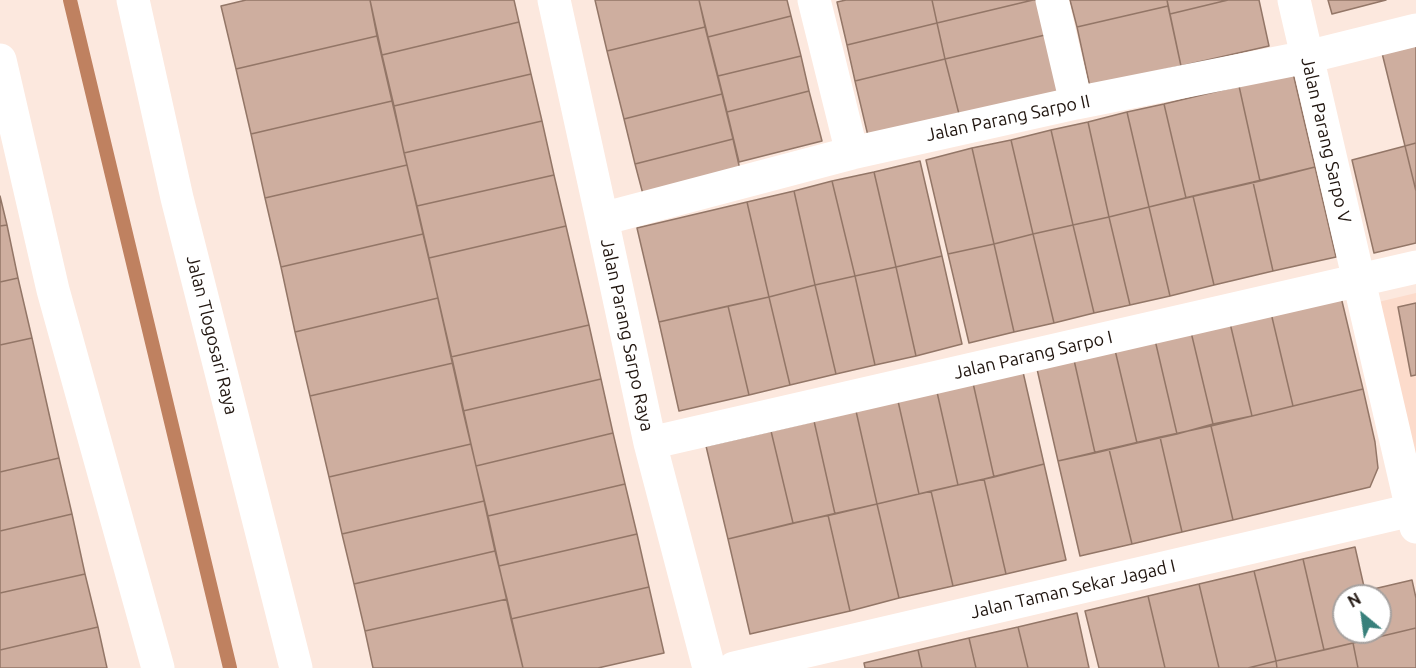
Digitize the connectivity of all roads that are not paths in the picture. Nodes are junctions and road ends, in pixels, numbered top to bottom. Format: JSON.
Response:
{"nodes":[{"id":1,"x":133,"y":0,"type":"edge"},
{"id":2,"x":554,"y":0,"type":"edge"},
{"id":3,"x":814,"y":0,"type":"edge"},
{"id":4,"x":1052,"y":0,"type":"edge"},
{"id":5,"x":1294,"y":0,"type":"edge"},
{"id":6,"x":1416,"y":30,"type":"edge"},
{"id":7,"x":1307,"y":57,"type":"junction"},
{"id":8,"x":0,"y":60,"type":"edge"},
{"id":9,"x":1076,"y":103,"type":"junction"},
{"id":10,"x":852,"y":153,"type":"junction"},
{"id":11,"x":602,"y":219,"type":"junction"},
{"id":12,"x":1416,"y":267,"type":"edge"},
{"id":13,"x":1358,"y":280,"type":"junction"},
{"id":14,"x":650,"y":443,"type":"junction"},
{"id":15,"x":1410,"y":476,"type":"edge"},
{"id":16,"x":1414,"y":518,"type":"edge"},
{"id":17,"x":158,"y":668,"type":"edge"},
{"id":18,"x":296,"y":668,"type":"edge"},
{"id":19,"x":709,"y":668,"type":"edge"},
{"id":20,"x":734,"y":668,"type":"edge"}],
"edges":[{"from":1,"to":18,"type":"street","name":"Jalan Tlogosari Raya"},
{"from":2,"to":11,"type":"street","name":"Jalan Parang Sarpo Raya"},
{"from":3,"to":10,"type":"street"},
{"from":4,"to":9,"type":"street"},
{"from":5,"to":7,"type":"street","name":"Jalan Parang Sarpo V"},
{"from":6,"to":7,"type":"street","name":"Jalan Parang Sarpo II"},
{"from":7,"to":9,"type":"street","name":"Jalan Parang Sarpo II"},
{"from":7,"to":13,"type":"street","name":"Jalan Parang Sarpo V"},
{"from":8,"to":17,"type":"street"},
{"from":9,"to":10,"type":"street","name":"Jalan Parang Sarpo II"},
{"from":10,"to":11,"type":"street","name":"Jalan Parang Sarpo II"},
{"from":11,"to":14,"type":"street","name":"Jalan Parang Sarpo Raya"},
{"from":12,"to":13,"type":"street","name":"Jalan Parang Sarpo I"},
{"from":13,"to":14,"type":"street","name":"Jalan Parang Sarpo I"},
{"from":13,"to":15,"type":"street","name":"Jalan Parang Sarpo V"},
{"from":14,"to":19,"type":"street","name":"Jalan Parang Sarpo Raya"},
{"from":15,"to":16,"type":"street","name":"Jalan Parang Sarpo V"},
{"from":16,"to":20,"type":"street","name":"Jalan Taman Sekar Jagad I"}]}
